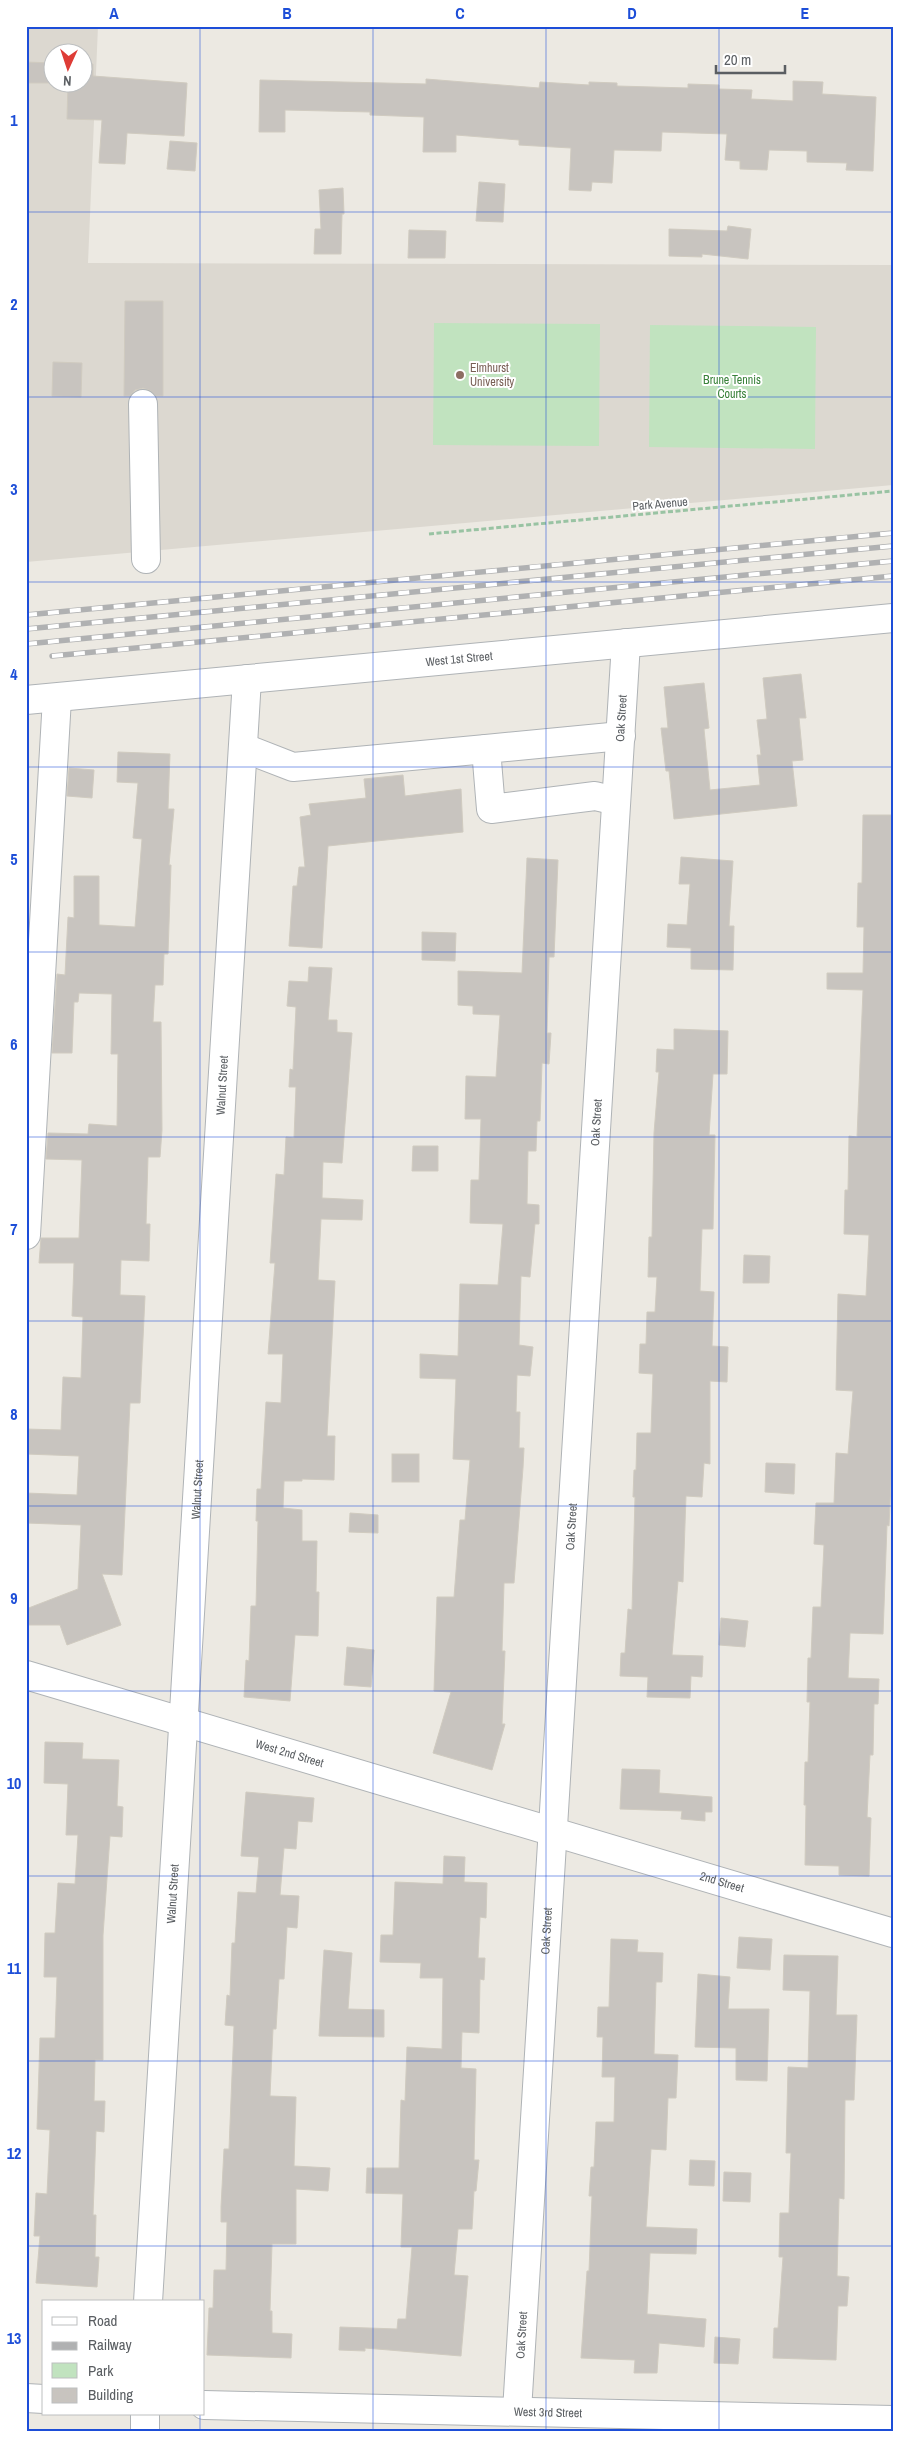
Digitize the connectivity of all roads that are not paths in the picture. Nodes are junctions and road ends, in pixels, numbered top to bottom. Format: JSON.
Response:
{"nodes":[{"id":1,"x":143,"y":404,"type":"dead end"},
{"id":2,"x":146,"y":559,"type":"dead end"},
{"id":3,"x":893,"y":618,"type":"edge"},
{"id":4,"x":626,"y":643,"type":"junction"},
{"id":5,"x":248,"y":679,"type":"junction"},
{"id":6,"x":57,"y":698,"type":"junction"},
{"id":7,"x":26,"y":700,"type":"edge"},
{"id":8,"x":621,"y":736,"type":"junction"},
{"id":9,"x":244,"y":748,"type":"junction"},
{"id":10,"x":486,"y":748,"type":"junction"},
{"id":11,"x":616,"y":801,"type":"junction"},
{"id":12,"x":26,"y":1235,"type":"edge"},
{"id":13,"x":26,"y":1675,"type":"edge"},
{"id":14,"x":185,"y":1721,"type":"junction"},
{"id":15,"x":552,"y":1831,"type":"junction"},
{"id":16,"x":893,"y":1933,"type":"edge"},
{"id":17,"x":148,"y":2300,"type":"edge"},
{"id":18,"x":26,"y":2398,"type":"edge"},
{"id":19,"x":42,"y":2399,"type":"edge"},
{"id":20,"x":205,"y":2405,"type":"edge"},
{"id":21,"x":517,"y":2411,"type":"junction"},
{"id":22,"x":145,"y":2416,"type":"edge"},
{"id":23,"x":892,"y":2417,"type":"edge"},
{"id":24,"x":562,"y":2422,"type":"edge"},
{"id":25,"x":145,"y":2432,"type":"edge"}],
"edges":[{"from":1,"to":2,"type":"street"},
{"from":3,"to":4,"type":"street","name":"West 1st Street"},
{"from":4,"to":5,"type":"street","name":"West 1st Street"},
{"from":4,"to":8,"type":"street","name":"Oak Street"},
{"from":5,"to":6,"type":"street","name":"West 1st Street"},
{"from":5,"to":9,"type":"street","name":"Walnut Street"},
{"from":6,"to":7,"type":"street","name":"West 1st Street"},
{"from":6,"to":12,"type":"street"},
{"from":8,"to":10,"type":"street"},
{"from":8,"to":11,"type":"street","name":"Oak Street"},
{"from":9,"to":10,"type":"street"},
{"from":9,"to":14,"type":"street","name":"Walnut Street"},
{"from":10,"to":11,"type":"street"},
{"from":11,"to":15,"type":"street","name":"Oak Street"},
{"from":13,"to":14,"type":"street","name":"West 2nd Street"},
{"from":14,"to":15,"type":"street","name":"West 2nd Street"},
{"from":14,"to":17,"type":"street","name":"Walnut Street"},
{"from":15,"to":16,"type":"street","name":"2nd Street"},
{"from":15,"to":21,"type":"street","name":"Oak Street"},
{"from":18,"to":19,"type":"street"},
{"from":20,"to":21,"type":"street","name":"West 3rd Street"},
{"from":21,"to":24,"type":"street","name":"West 3rd Street"},
{"from":22,"to":25,"type":"street"},
{"from":23,"to":24,"type":"street","name":"West 3rd Street"}]}
